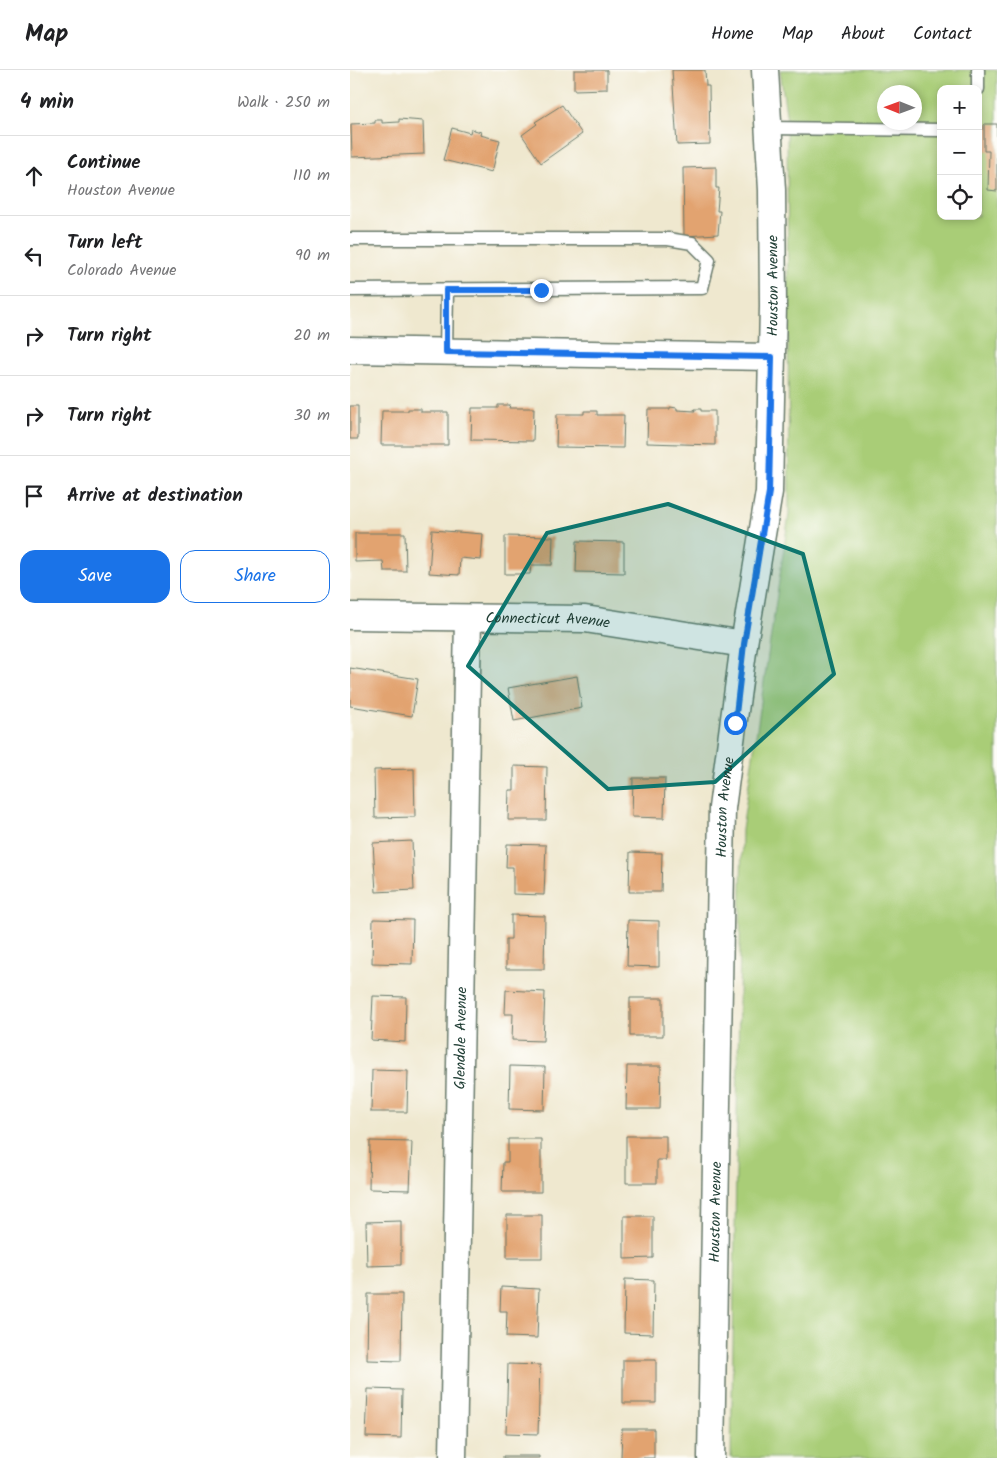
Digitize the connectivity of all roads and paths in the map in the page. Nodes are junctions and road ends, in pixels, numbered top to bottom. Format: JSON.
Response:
{"nodes":[{"id":1,"x":765,"y":70,"type":"edge"},
{"id":2,"x":978,"y":70,"type":"edge"},
{"id":3,"x":978,"y":85,"type":"edge"},
{"id":4,"x":769,"y":128,"type":"junction"},
{"id":5,"x":937,"y":130,"type":"edge"},
{"id":6,"x":350,"y":239,"type":"edge"},
{"id":7,"x":350,"y":290,"type":"edge"},
{"id":8,"x":446,"y":290,"type":"junction"},
{"id":9,"x":350,"y":350,"type":"edge"},
{"id":10,"x":446,"y":352,"type":"junction"},
{"id":11,"x":772,"y":357,"type":"junction"},
{"id":12,"x":350,"y":616,"type":"edge"},
{"id":13,"x":468,"y":618,"type":"junction"},
{"id":14,"x":744,"y":644,"type":"junction"},
{"id":15,"x":454,"y":1458,"type":"edge"},
{"id":16,"x":711,"y":1458,"type":"edge"}],
"edges":[{"from":1,"to":4,"type":"street","name":"Houston Avenue"},
{"from":2,"to":3,"type":"lane"},
{"from":4,"to":5,"type":"lane"},
{"from":4,"to":11,"type":"street","name":"Houston Avenue"},
{"from":6,"to":8,"type":"lane"},
{"from":7,"to":8,"type":"lane"},
{"from":8,"to":10,"type":"lane"},
{"from":9,"to":10,"type":"street"},
{"from":10,"to":11,"type":"street"},
{"from":11,"to":14,"type":"street","name":"Houston Avenue"},
{"from":12,"to":13,"type":"street","name":"Connecticut Avenue"},
{"from":13,"to":14,"type":"street","name":"Connecticut Avenue"},
{"from":13,"to":15,"type":"street","name":"Glendale Avenue"},
{"from":14,"to":16,"type":"street","name":"Houston Avenue"}]}
